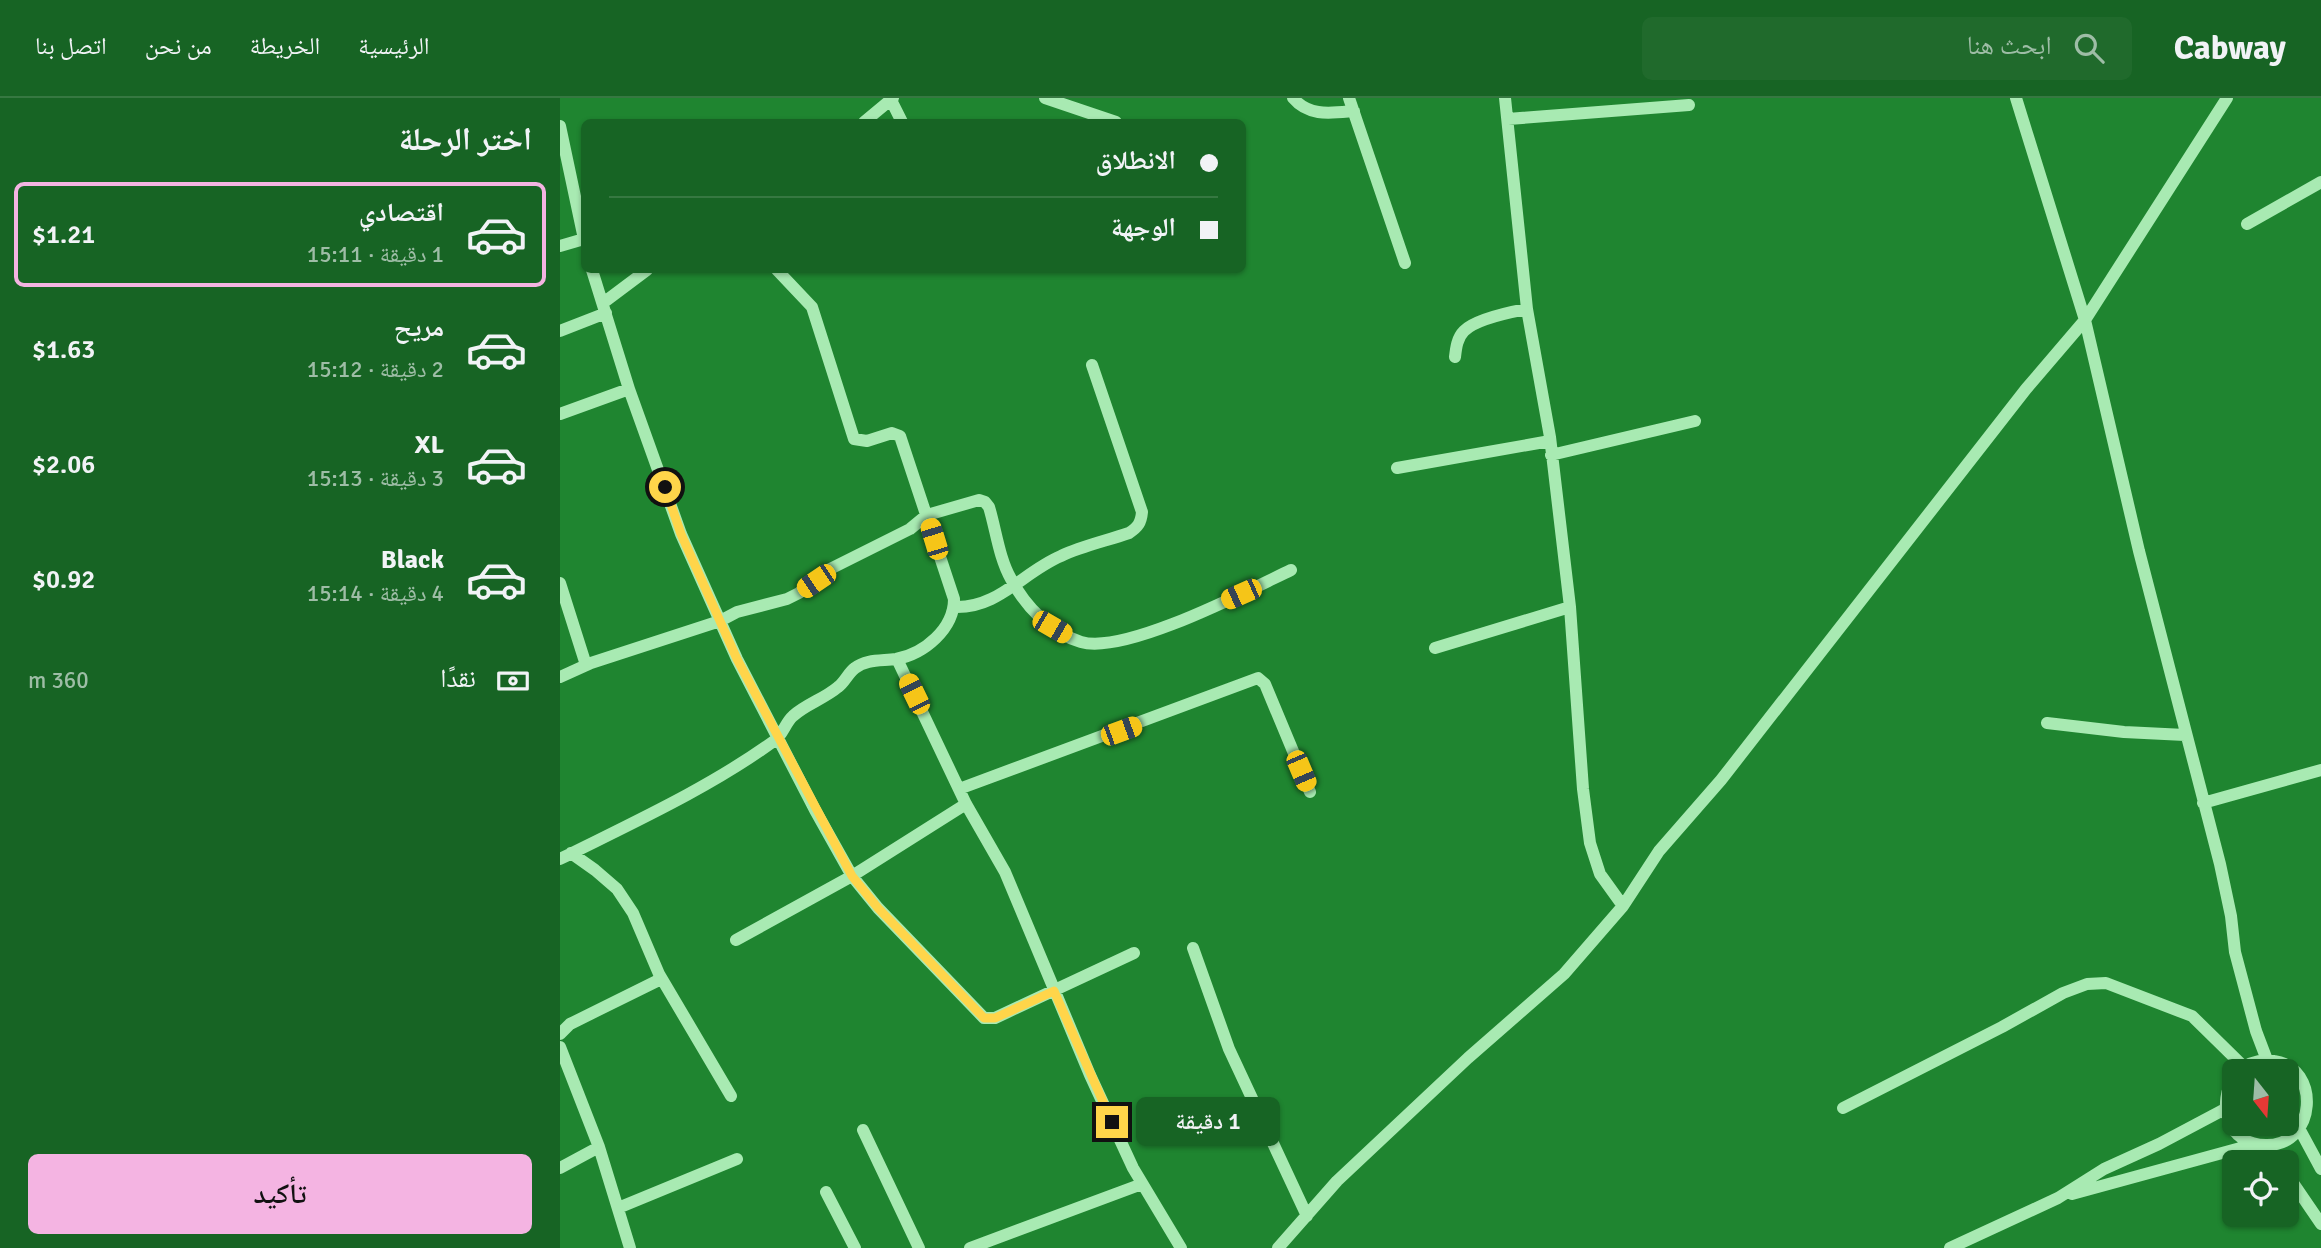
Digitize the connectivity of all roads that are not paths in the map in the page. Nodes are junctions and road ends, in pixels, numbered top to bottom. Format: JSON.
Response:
{"nodes":[{"id":1,"x":1045,"y":98,"type":"edge"},
{"id":2,"x":1293,"y":98,"type":"edge"},
{"id":3,"x":1349,"y":98,"type":"edge"},
{"id":4,"x":1505,"y":98,"type":"edge"},
{"id":5,"x":2016,"y":98,"type":"edge"},
{"id":6,"x":2227,"y":98,"type":"edge"},
{"id":7,"x":892,"y":99,"type":"edge"},
{"id":8,"x":1609,"y":104,"type":"edge"},
{"id":9,"x":1689,"y":105,"type":"dead end"},
{"id":10,"x":1354,"y":111,"type":"junction"},
{"id":11,"x":868,"y":119,"type":"edge"},
{"id":12,"x":901,"y":119,"type":"edge"},
{"id":13,"x":1107,"y":119,"type":"edge"},
{"id":14,"x":1508,"y":119,"type":"junction"},
{"id":15,"x":560,"y":126,"type":"edge"},
{"id":16,"x":2321,"y":182,"type":"edge"},
{"id":17,"x":2247,"y":224,"type":"dead end"},
{"id":18,"x":581,"y":225,"type":"edge"},
{"id":19,"x":581,"y":240,"type":"edge"},
{"id":20,"x":560,"y":246,"type":"edge"},
{"id":21,"x":1405,"y":263,"type":"dead end"},
{"id":22,"x":593,"y":273,"type":"edge"},
{"id":23,"x":644,"y":273,"type":"edge"},
{"id":24,"x":780,"y":273,"type":"edge"},
{"id":25,"x":604,"y":308,"type":"junction"},
{"id":26,"x":1528,"y":309,"type":"junction"},
{"id":27,"x":2085,"y":320,"type":"junction"},
{"id":28,"x":560,"y":331,"type":"edge"},
{"id":29,"x":1455,"y":358,"type":"dead end"},
{"id":30,"x":1092,"y":365,"type":"dead end"},
{"id":31,"x":629,"y":389,"type":"junction"},
{"id":32,"x":560,"y":414,"type":"edge"},
{"id":33,"x":1695,"y":421,"type":"dead end"},
{"id":34,"x":1551,"y":448,"type":"junction"},
{"id":35,"x":1397,"y":468,"type":"dead end"},
{"id":36,"x":927,"y":515,"type":"junction"},
{"id":37,"x":1291,"y":570,"type":"dead end"},
{"id":38,"x":560,"y":583,"type":"edge"},
{"id":39,"x":1015,"y":586,"type":"junction"},
{"id":40,"x":954,"y":607,"type":"junction"},
{"id":41,"x":1570,"y":607,"type":"junction"},
{"id":42,"x":720,"y":621,"type":"junction"},
{"id":43,"x":1435,"y":648,"type":"dead end"},
{"id":44,"x":897,"y":659,"type":"junction"},
{"id":45,"x":586,"y":665,"type":"junction"},
{"id":46,"x":560,"y":677,"type":"edge"},
{"id":47,"x":2047,"y":723,"type":"dead end"},
{"id":48,"x":2185,"y":735,"type":"junction"},
{"id":49,"x":778,"y":739,"type":"junction"},
{"id":50,"x":2321,"y":770,"type":"edge"},
{"id":51,"x":959,"y":789,"type":"junction"},
{"id":52,"x":1310,"y":792,"type":"dead end"},
{"id":53,"x":2203,"y":803,"type":"junction"},
{"id":54,"x":966,"y":804,"type":"junction"},
{"id":55,"x":566,"y":856,"type":"edge"},
{"id":56,"x":852,"y":876,"type":"junction"},
{"id":57,"x":1623,"y":906,"type":"junction"},
{"id":58,"x":736,"y":940,"type":"dead end"},
{"id":59,"x":1193,"y":948,"type":"dead end"},
{"id":60,"x":1134,"y":953,"type":"dead end"},
{"id":61,"x":661,"y":979,"type":"junction"},
{"id":62,"x":1054,"y":991,"type":"junction"},
{"id":63,"x":560,"y":1034,"type":"edge"},
{"id":64,"x":560,"y":1047,"type":"edge"},
{"id":65,"x":2229,"y":1059,"type":"edge"},
{"id":66,"x":2267,"y":1059,"type":"edge"},
{"id":67,"x":2300,"y":1074,"type":"edge"},
{"id":68,"x":731,"y":1096,"type":"dead end"},
{"id":69,"x":1843,"y":1108,"type":"dead end"},
{"id":70,"x":2222,"y":1111,"type":"edge"},
{"id":71,"x":2321,"y":1114,"type":"edge"},
{"id":72,"x":2303,"y":1125,"type":"junction"},
{"id":73,"x":863,"y":1130,"type":"dead end"},
{"id":74,"x":2244,"y":1136,"type":"edge"},
{"id":75,"x":2261,"y":1145,"type":"junction"},
{"id":76,"x":599,"y":1147,"type":"junction"},
{"id":77,"x":2266,"y":1150,"type":"edge"},
{"id":78,"x":737,"y":1159,"type":"dead end"},
{"id":79,"x":560,"y":1168,"type":"edge"},
{"id":80,"x":2321,"y":1169,"type":"edge"},
{"id":81,"x":1142,"y":1184,"type":"junction"},
{"id":82,"x":826,"y":1192,"type":"dead end"},
{"id":83,"x":2299,"y":1192,"type":"edge"},
{"id":84,"x":2058,"y":1198,"type":"junction"},
{"id":85,"x":618,"y":1208,"type":"junction"},
{"id":86,"x":1307,"y":1216,"type":"junction"},
{"id":87,"x":2321,"y":1224,"type":"edge"},
{"id":88,"x":630,"y":1248,"type":"edge"},
{"id":89,"x":855,"y":1248,"type":"edge"},
{"id":90,"x":919,"y":1248,"type":"edge"},
{"id":91,"x":970,"y":1248,"type":"edge"},
{"id":92,"x":1181,"y":1248,"type":"edge"},
{"id":93,"x":1278,"y":1248,"type":"edge"},
{"id":94,"x":1950,"y":1248,"type":"edge"}],
"edges":[{"from":1,"to":13,"type":"street"},
{"from":2,"to":10,"type":"street"},
{"from":3,"to":10,"type":"street"},
{"from":4,"to":14,"type":"street"},
{"from":5,"to":27,"type":"street"},
{"from":6,"to":27,"type":"street"},
{"from":7,"to":11,"type":"street"},
{"from":7,"to":12,"type":"street"},
{"from":8,"to":9,"type":"street"},
{"from":8,"to":14,"type":"street"},
{"from":10,"to":21,"type":"street"},
{"from":14,"to":26,"type":"street"},
{"from":15,"to":18,"type":"street"},
{"from":16,"to":17,"type":"street"},
{"from":19,"to":20,"type":"street"},
{"from":22,"to":25,"type":"street"},
{"from":23,"to":25,"type":"street"},
{"from":24,"to":36,"type":"street"},
{"from":25,"to":28,"type":"street"},
{"from":25,"to":31,"type":"street"},
{"from":26,"to":29,"type":"street"},
{"from":26,"to":34,"type":"street"},
{"from":27,"to":48,"type":"street"},
{"from":27,"to":57,"type":"street"},
{"from":30,"to":39,"type":"street"},
{"from":31,"to":32,"type":"street"},
{"from":31,"to":42,"type":"street"},
{"from":33,"to":34,"type":"street"},
{"from":34,"to":35,"type":"street"},
{"from":34,"to":41,"type":"street"},
{"from":36,"to":39,"type":"street"},
{"from":36,"to":40,"type":"street"},
{"from":36,"to":42,"type":"street"},
{"from":37,"to":39,"type":"street"},
{"from":38,"to":45,"type":"street"},
{"from":39,"to":40,"type":"street"},
{"from":40,"to":44,"type":"street"},
{"from":41,"to":43,"type":"street"},
{"from":41,"to":57,"type":"street"},
{"from":42,"to":45,"type":"street"},
{"from":42,"to":49,"type":"street"},
{"from":44,"to":49,"type":"street"},
{"from":44,"to":51,"type":"street"},
{"from":45,"to":46,"type":"street"},
{"from":47,"to":48,"type":"street"},
{"from":48,"to":53,"type":"street"},
{"from":49,"to":55,"type":"street"},
{"from":49,"to":56,"type":"street"},
{"from":50,"to":53,"type":"street"},
{"from":51,"to":52,"type":"street"},
{"from":51,"to":54,"type":"street"},
{"from":53,"to":66,"type":"street"},
{"from":54,"to":56,"type":"street"},
{"from":54,"to":62,"type":"street"},
{"from":55,"to":61,"type":"street"},
{"from":56,"to":58,"type":"street"},
{"from":56,"to":62,"type":"street"},
{"from":57,"to":86,"type":"street"},
{"from":59,"to":86,"type":"street"},
{"from":60,"to":62,"type":"street"},
{"from":61,"to":63,"type":"street"},
{"from":61,"to":68,"type":"street"},
{"from":62,"to":81,"type":"street"},
{"from":64,"to":76,"type":"street"},
{"from":65,"to":69,"type":"street"},
{"from":67,"to":72,"type":"street"},
{"from":70,"to":84,"type":"street"},
{"from":71,"to":72,"type":"street"},
{"from":72,"to":75,"type":"street"},
{"from":72,"to":80,"type":"street"},
{"from":73,"to":90,"type":"street"},
{"from":74,"to":75,"type":"street"},
{"from":75,"to":77,"type":"street"},
{"from":75,"to":84,"type":"street"},
{"from":76,"to":79,"type":"street"},
{"from":76,"to":85,"type":"street"},
{"from":78,"to":85,"type":"street"},
{"from":81,"to":91,"type":"street"},
{"from":81,"to":92,"type":"street"},
{"from":82,"to":89,"type":"street"},
{"from":83,"to":87,"type":"street"},
{"from":84,"to":94,"type":"street"},
{"from":85,"to":88,"type":"street"},
{"from":86,"to":93,"type":"street"}]}
